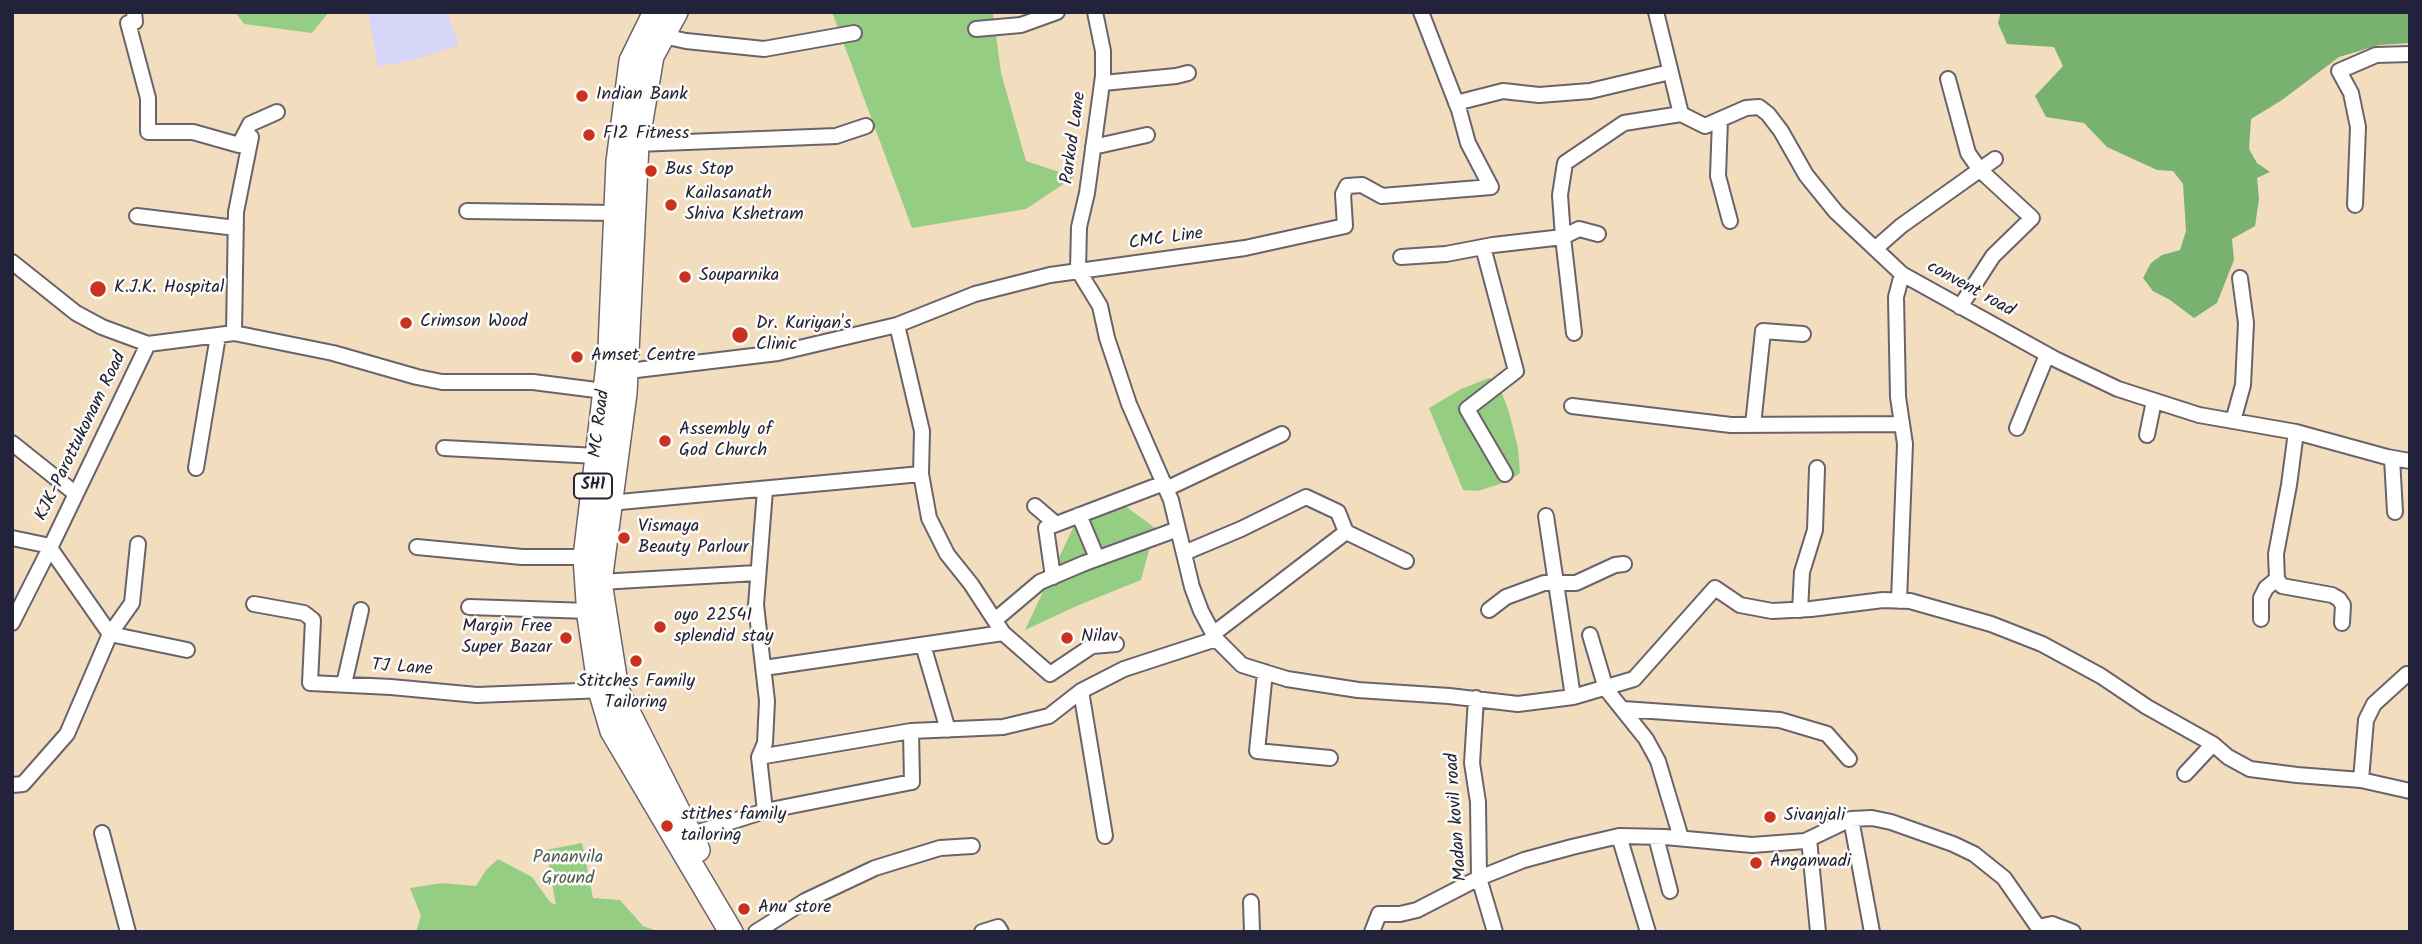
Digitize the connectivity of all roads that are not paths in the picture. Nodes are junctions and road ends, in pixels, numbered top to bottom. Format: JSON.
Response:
{"nodes":[{"id":1,"x":134,"y":12,"type":"edge"},
{"id":2,"x":655,"y":12,"type":"edge"},
{"id":3,"x":676,"y":12,"type":"edge"},
{"id":4,"x":1057,"y":12,"type":"edge"},
{"id":5,"x":1095,"y":12,"type":"edge"},
{"id":6,"x":1421,"y":12,"type":"edge"},
{"id":7,"x":1656,"y":12,"type":"edge"},
{"id":8,"x":976,"y":29,"type":"dead end"},
{"id":9,"x":854,"y":33,"type":"dead end"},
{"id":10,"x":663,"y":36,"type":"junction"},
{"id":11,"x":2410,"y":54,"type":"edge"},
{"id":12,"x":1188,"y":72,"type":"dead end"},
{"id":13,"x":1670,"y":72,"type":"junction"},
{"id":14,"x":1948,"y":79,"type":"dead end"},
{"id":15,"x":1103,"y":83,"type":"junction"},
{"id":16,"x":1456,"y":103,"type":"junction"},
{"id":17,"x":277,"y":112,"type":"dead end"},
{"id":18,"x":1681,"y":114,"type":"junction"},
{"id":19,"x":1720,"y":120,"type":"junction"},
{"id":20,"x":866,"y":126,"type":"dead end"},
{"id":21,"x":1147,"y":135,"type":"dead end"},
{"id":22,"x":251,"y":137,"type":"dead end"},
{"id":23,"x":637,"y":144,"type":"junction"},
{"id":24,"x":1093,"y":147,"type":"junction"},
{"id":25,"x":1995,"y":159,"type":"dead end"},
{"id":26,"x":1980,"y":170,"type":"junction"},
{"id":27,"x":2355,"y":205,"type":"dead end"},
{"id":28,"x":467,"y":211,"type":"dead end"},
{"id":29,"x":617,"y":213,"type":"junction"},
{"id":30,"x":137,"y":216,"type":"dead end"},
{"id":31,"x":1730,"y":221,"type":"dead end"},
{"id":32,"x":236,"y":228,"type":"junction"},
{"id":33,"x":1598,"y":234,"type":"dead end"},
{"id":34,"x":1563,"y":237,"type":"junction"},
{"id":35,"x":1483,"y":247,"type":"junction"},
{"id":36,"x":1876,"y":248,"type":"junction"},
{"id":37,"x":1401,"y":257,"type":"dead end"},
{"id":38,"x":12,"y":262,"type":"edge"},
{"id":39,"x":1078,"y":270,"type":"junction"},
{"id":40,"x":1902,"y":274,"type":"junction"},
{"id":41,"x":2240,"y":278,"type":"dead end"},
{"id":42,"x":1960,"y":307,"type":"junction"},
{"id":43,"x":897,"y":325,"type":"junction"},
{"id":44,"x":234,"y":333,"type":"junction"},
{"id":45,"x":1574,"y":333,"type":"dead end"},
{"id":46,"x":1803,"y":334,"type":"dead end"},
{"id":47,"x":218,"y":336,"type":"junction"},
{"id":48,"x":148,"y":344,"type":"junction"},
{"id":49,"x":2047,"y":355,"type":"junction"},
{"id":50,"x":616,"y":382,"type":"junction"},
{"id":51,"x":2154,"y":401,"type":"junction"},
{"id":52,"x":1572,"y":407,"type":"dead end"},
{"id":53,"x":2233,"y":421,"type":"junction"},
{"id":54,"x":1902,"y":424,"type":"junction"},
{"id":55,"x":1754,"y":425,"type":"junction"},
{"id":56,"x":2017,"y":428,"type":"dead end"},
{"id":57,"x":2296,"y":432,"type":"junction"},
{"id":58,"x":1282,"y":434,"type":"dead end"},
{"id":59,"x":2147,"y":435,"type":"dead end"},
{"id":60,"x":12,"y":443,"type":"edge"},
{"id":61,"x":444,"y":448,"type":"dead end"},
{"id":62,"x":597,"y":456,"type":"junction"},
{"id":63,"x":2392,"y":458,"type":"junction"},
{"id":64,"x":2410,"y":461,"type":"edge"},
{"id":65,"x":196,"y":468,"type":"dead end"},
{"id":66,"x":1817,"y":468,"type":"dead end"},
{"id":67,"x":921,"y":474,"type":"junction"},
{"id":68,"x":1505,"y":474,"type":"dead end"},
{"id":69,"x":1165,"y":486,"type":"junction"},
{"id":70,"x":765,"y":490,"type":"junction"},
{"id":71,"x":76,"y":494,"type":"junction"},
{"id":72,"x":609,"y":503,"type":"junction"},
{"id":73,"x":1035,"y":506,"type":"dead end"},
{"id":74,"x":2395,"y":512,"type":"dead end"},
{"id":75,"x":1079,"y":515,"type":"junction"},
{"id":76,"x":1546,"y":516,"type":"dead end"},
{"id":77,"x":1056,"y":524,"type":"junction"},
{"id":78,"x":1178,"y":529,"type":"junction"},
{"id":79,"x":1346,"y":532,"type":"junction"},
{"id":80,"x":12,"y":538,"type":"edge"},
{"id":81,"x":138,"y":544,"type":"dead end"},
{"id":82,"x":50,"y":547,"type":"junction"},
{"id":83,"x":417,"y":547,"type":"dead end"},
{"id":84,"x":1184,"y":553,"type":"junction"},
{"id":85,"x":585,"y":557,"type":"junction"},
{"id":86,"x":1097,"y":558,"type":"junction"},
{"id":87,"x":1406,"y":561,"type":"dead end"},
{"id":88,"x":1624,"y":564,"type":"dead end"},
{"id":89,"x":757,"y":573,"type":"junction"},
{"id":90,"x":1054,"y":577,"type":"junction"},
{"id":91,"x":2277,"y":579,"type":"junction"},
{"id":92,"x":600,"y":582,"type":"junction"},
{"id":93,"x":1556,"y":583,"type":"junction"},
{"id":94,"x":1899,"y":601,"type":"junction"},
{"id":95,"x":254,"y":604,"type":"dead end"},
{"id":96,"x":469,"y":607,"type":"dead end"},
{"id":97,"x":361,"y":610,"type":"dead end"},
{"id":98,"x":1489,"y":610,"type":"dead end"},
{"id":99,"x":1800,"y":610,"type":"junction"},
{"id":100,"x":589,"y":611,"type":"junction"},
{"id":101,"x":2261,"y":619,"type":"dead end"},
{"id":102,"x":995,"y":620,"type":"junction"},
{"id":103,"x":12,"y":623,"type":"edge"},
{"id":104,"x":2342,"y":623,"type":"dead end"},
{"id":105,"x":1003,"y":633,"type":"junction"},
{"id":106,"x":110,"y":634,"type":"junction"},
{"id":107,"x":1590,"y":635,"type":"dead end"},
{"id":108,"x":1214,"y":637,"type":"junction"},
{"id":109,"x":1115,"y":644,"type":"dead end"},
{"id":110,"x":923,"y":645,"type":"junction"},
{"id":111,"x":187,"y":650,"type":"dead end"},
{"id":112,"x":764,"y":668,"type":"junction"},
{"id":113,"x":1265,"y":672,"type":"junction"},
{"id":114,"x":2407,"y":674,"type":"dead end"},
{"id":115,"x":344,"y":684,"type":"junction"},
{"id":116,"x":1606,"y":689,"type":"junction"},
{"id":117,"x":608,"y":690,"type":"junction"},
{"id":118,"x":1081,"y":691,"type":"junction"},
{"id":119,"x":1573,"y":697,"type":"junction"},
{"id":120,"x":1476,"y":698,"type":"junction"},
{"id":121,"x":1623,"y":709,"type":"junction"},
{"id":122,"x":948,"y":730,"type":"junction"},
{"id":123,"x":911,"y":732,"type":"junction"},
{"id":124,"x":2213,"y":744,"type":"junction"},
{"id":125,"x":759,"y":757,"type":"junction"},
{"id":126,"x":1330,"y":758,"type":"dead end"},
{"id":127,"x":1849,"y":759,"type":"dead end"},
{"id":128,"x":2185,"y":774,"type":"dead end"},
{"id":129,"x":2361,"y":780,"type":"junction"},
{"id":130,"x":12,"y":785,"type":"edge"},
{"id":131,"x":2410,"y":791,"type":"edge"},
{"id":132,"x":765,"y":811,"type":"junction"},
{"id":133,"x":1851,"y":819,"type":"junction"},
{"id":134,"x":102,"y":833,"type":"dead end"},
{"id":135,"x":689,"y":835,"type":"junction"},
{"id":136,"x":1105,"y":836,"type":"dead end"},
{"id":137,"x":1619,"y":836,"type":"junction"},
{"id":138,"x":1656,"y":837,"type":"junction"},
{"id":139,"x":1681,"y":838,"type":"junction"},
{"id":140,"x":1810,"y":839,"type":"junction"},
{"id":141,"x":972,"y":846,"type":"dead end"},
{"id":142,"x":1479,"y":878,"type":"junction"},
{"id":143,"x":1670,"y":891,"type":"dead end"},
{"id":144,"x":1251,"y":902,"type":"dead end"},
{"id":145,"x":2033,"y":929,"type":"edge"},
{"id":146,"x":128,"y":932,"type":"edge"},
{"id":147,"x":731,"y":932,"type":"edge"},
{"id":148,"x":745,"y":932,"type":"edge"},
{"id":149,"x":756,"y":932,"type":"edge"},
{"id":150,"x":982,"y":932,"type":"edge"},
{"id":151,"x":1001,"y":932,"type":"edge"},
{"id":152,"x":1252,"y":932,"type":"edge"},
{"id":153,"x":1372,"y":932,"type":"edge"},
{"id":154,"x":1495,"y":932,"type":"edge"},
{"id":155,"x":1647,"y":932,"type":"edge"},
{"id":156,"x":1818,"y":932,"type":"edge"},
{"id":157,"x":1872,"y":932,"type":"edge"},
{"id":158,"x":2073,"y":932,"type":"edge"}],
"edges":[{"from":1,"to":17,"type":"street"},
{"from":2,"to":29,"type":"main road","name":"MC Road","number":"SH1"},
{"from":3,"to":10,"type":"main road","name":"MC Road","number":"SH1"},
{"from":4,"to":8,"type":"street"},
{"from":5,"to":15,"type":"street","name":"Parkod Lane"},
{"from":6,"to":16,"type":"street","name":"CMC Line"},
{"from":7,"to":13,"type":"street"},
{"from":9,"to":10,"type":"street"},
{"from":10,"to":23,"type":"main road","name":"MC Road","number":"SH1"},
{"from":11,"to":27,"type":"street"},
{"from":12,"to":15,"type":"street"},
{"from":13,"to":16,"type":"street"},
{"from":13,"to":18,"type":"street"},
{"from":14,"to":26,"type":"street"},
{"from":15,"to":24,"type":"street","name":"Parkod Lane"},
{"from":16,"to":39,"type":"street","name":"CMC Line"},
{"from":18,"to":19,"type":"street","name":"convent road"},
{"from":18,"to":34,"type":"street"},
{"from":19,"to":31,"type":"street"},
{"from":19,"to":36,"type":"street","name":"convent road"},
{"from":20,"to":23,"type":"street"},
{"from":21,"to":24,"type":"street"},
{"from":22,"to":32,"type":"street"},
{"from":23,"to":50,"type":"main road","name":"MC Road","number":"SH1"},
{"from":24,"to":39,"type":"street","name":"Parkod Lane"},
{"from":25,"to":26,"type":"street"},
{"from":26,"to":36,"type":"street"},
{"from":26,"to":42,"type":"street"},
{"from":28,"to":29,"type":"street"},
{"from":29,"to":50,"type":"main road","name":"MC Road","number":"SH1"},
{"from":30,"to":32,"type":"street"},
{"from":32,"to":44,"type":"street"},
{"from":33,"to":34,"type":"street"},
{"from":34,"to":35,"type":"street"},
{"from":34,"to":45,"type":"street"},
{"from":35,"to":37,"type":"street"},
{"from":35,"to":68,"type":"street"},
{"from":36,"to":40,"type":"street","name":"convent road"},
{"from":38,"to":48,"type":"street"},
{"from":39,"to":43,"type":"street","name":"CMC Line"},
{"from":39,"to":69,"type":"street"},
{"from":40,"to":42,"type":"street","name":"convent road"},
{"from":40,"to":54,"type":"street"},
{"from":41,"to":53,"type":"street"},
{"from":42,"to":49,"type":"street","name":"convent road"},
{"from":43,"to":50,"type":"street","name":"CMC Line"},
{"from":43,"to":67,"type":"street"},
{"from":44,"to":47,"type":"street"},
{"from":44,"to":50,"type":"street","name":"CMC Line"},
{"from":46,"to":55,"type":"street"},
{"from":47,"to":48,"type":"street"},
{"from":47,"to":65,"type":"street"},
{"from":48,"to":71,"type":"street","name":"KJK-Parottukonam Road"},
{"from":49,"to":51,"type":"street","name":"convent road"},
{"from":49,"to":56,"type":"street"},
{"from":50,"to":62,"type":"main road","name":"MC Road","number":"SH1"},
{"from":50,"to":72,"type":"main road","name":"MC Road","number":"SH1"},
{"from":51,"to":53,"type":"street","name":"convent road"},
{"from":51,"to":59,"type":"street"},
{"from":52,"to":55,"type":"street"},
{"from":53,"to":57,"type":"street","name":"convent road"},
{"from":54,"to":55,"type":"street"},
{"from":54,"to":94,"type":"street"},
{"from":57,"to":63,"type":"street","name":"convent road"},
{"from":57,"to":91,"type":"street"},
{"from":58,"to":69,"type":"street"},
{"from":60,"to":71,"type":"street"},
{"from":61,"to":62,"type":"street"},
{"from":62,"to":85,"type":"main road","name":"MC Road","number":"SH1"},
{"from":63,"to":64,"type":"street","name":"convent road"},
{"from":63,"to":74,"type":"street"},
{"from":66,"to":99,"type":"street"},
{"from":67,"to":70,"type":"street"},
{"from":67,"to":102,"type":"street"},
{"from":69,"to":75,"type":"street"},
{"from":69,"to":78,"type":"street"},
{"from":70,"to":72,"type":"street"},
{"from":70,"to":89,"type":"street"},
{"from":71,"to":82,"type":"street","name":"KJK-Parottukonam Road"},
{"from":72,"to":92,"type":"main road","name":"MC Road","number":"SH1"},
{"from":73,"to":77,"type":"street"},
{"from":75,"to":77,"type":"street"},
{"from":75,"to":86,"type":"street"},
{"from":76,"to":93,"type":"street"},
{"from":77,"to":90,"type":"street"},
{"from":78,"to":84,"type":"street"},
{"from":78,"to":86,"type":"street"},
{"from":79,"to":84,"type":"street"},
{"from":79,"to":87,"type":"street"},
{"from":79,"to":108,"type":"street"},
{"from":80,"to":82,"type":"street"},
{"from":81,"to":106,"type":"street"},
{"from":82,"to":103,"type":"street"},
{"from":82,"to":106,"type":"street","name":"KJK-Parottukonam Road"},
{"from":83,"to":85,"type":"street"},
{"from":84,"to":108,"type":"street"},
{"from":85,"to":100,"type":"main road","name":"MC Road","number":"SH1"},
{"from":86,"to":90,"type":"street"},
{"from":88,"to":93,"type":"street"},
{"from":89,"to":92,"type":"street"},
{"from":89,"to":112,"type":"street"},
{"from":90,"to":102,"type":"street"},
{"from":91,"to":101,"type":"street"},
{"from":91,"to":104,"type":"street"},
{"from":92,"to":117,"type":"main road","name":"MC Road","number":"SH1"},
{"from":93,"to":98,"type":"street"},
{"from":93,"to":119,"type":"street"},
{"from":94,"to":99,"type":"street"},
{"from":94,"to":124,"type":"street"},
{"from":95,"to":115,"type":"street","name":"TJ Lane"},
{"from":96,"to":100,"type":"street"},
{"from":97,"to":115,"type":"street"},
{"from":99,"to":116,"type":"street"},
{"from":100,"to":117,"type":"main road","name":"MC Road","number":"SH1"},
{"from":102,"to":105,"type":"street"},
{"from":105,"to":109,"type":"street"},
{"from":105,"to":110,"type":"street"},
{"from":106,"to":111,"type":"street"},
{"from":106,"to":130,"type":"street"},
{"from":107,"to":116,"type":"street"},
{"from":108,"to":113,"type":"street"},
{"from":108,"to":118,"type":"street"},
{"from":110,"to":112,"type":"street"},
{"from":110,"to":122,"type":"street"},
{"from":112,"to":125,"type":"street"},
{"from":113,"to":120,"type":"street"},
{"from":113,"to":126,"type":"street"},
{"from":114,"to":129,"type":"street"},
{"from":115,"to":117,"type":"street","name":"TJ Lane"},
{"from":116,"to":119,"type":"street"},
{"from":116,"to":121,"type":"street"},
{"from":117,"to":135,"type":"main road","name":"MC Road","number":"SH1"},
{"from":117,"to":147,"type":"main road","name":"MC Road","number":"SH1"},
{"from":118,"to":122,"type":"street"},
{"from":118,"to":136,"type":"street"},
{"from":119,"to":120,"type":"street"},
{"from":120,"to":142,"type":"street","name":"Madan kovil road"},
{"from":121,"to":127,"type":"street"},
{"from":121,"to":139,"type":"street"},
{"from":122,"to":123,"type":"street"},
{"from":123,"to":125,"type":"street"},
{"from":123,"to":132,"type":"street"},
{"from":124,"to":128,"type":"street"},
{"from":124,"to":129,"type":"street"},
{"from":125,"to":132,"type":"street"},
{"from":129,"to":131,"type":"street"},
{"from":132,"to":135,"type":"street"},
{"from":133,"to":140,"type":"street"},
{"from":133,"to":145,"type":"street"},
{"from":133,"to":157,"type":"street"},
{"from":134,"to":146,"type":"street"},
{"from":135,"to":148,"type":"main road","name":"MC Road","number":"SH1"},
{"from":137,"to":138,"type":"street"},
{"from":137,"to":142,"type":"street"},
{"from":137,"to":155,"type":"street"},
{"from":138,"to":139,"type":"street"},
{"from":138,"to":143,"type":"street"},
{"from":139,"to":140,"type":"street"},
{"from":140,"to":156,"type":"street"},
{"from":141,"to":149,"type":"street"},
{"from":142,"to":153,"type":"street"},
{"from":142,"to":154,"type":"street","name":"Madan kovil road"},
{"from":144,"to":152,"type":"street"},
{"from":145,"to":158,"type":"street"},
{"from":150,"to":151,"type":"street"}]}
